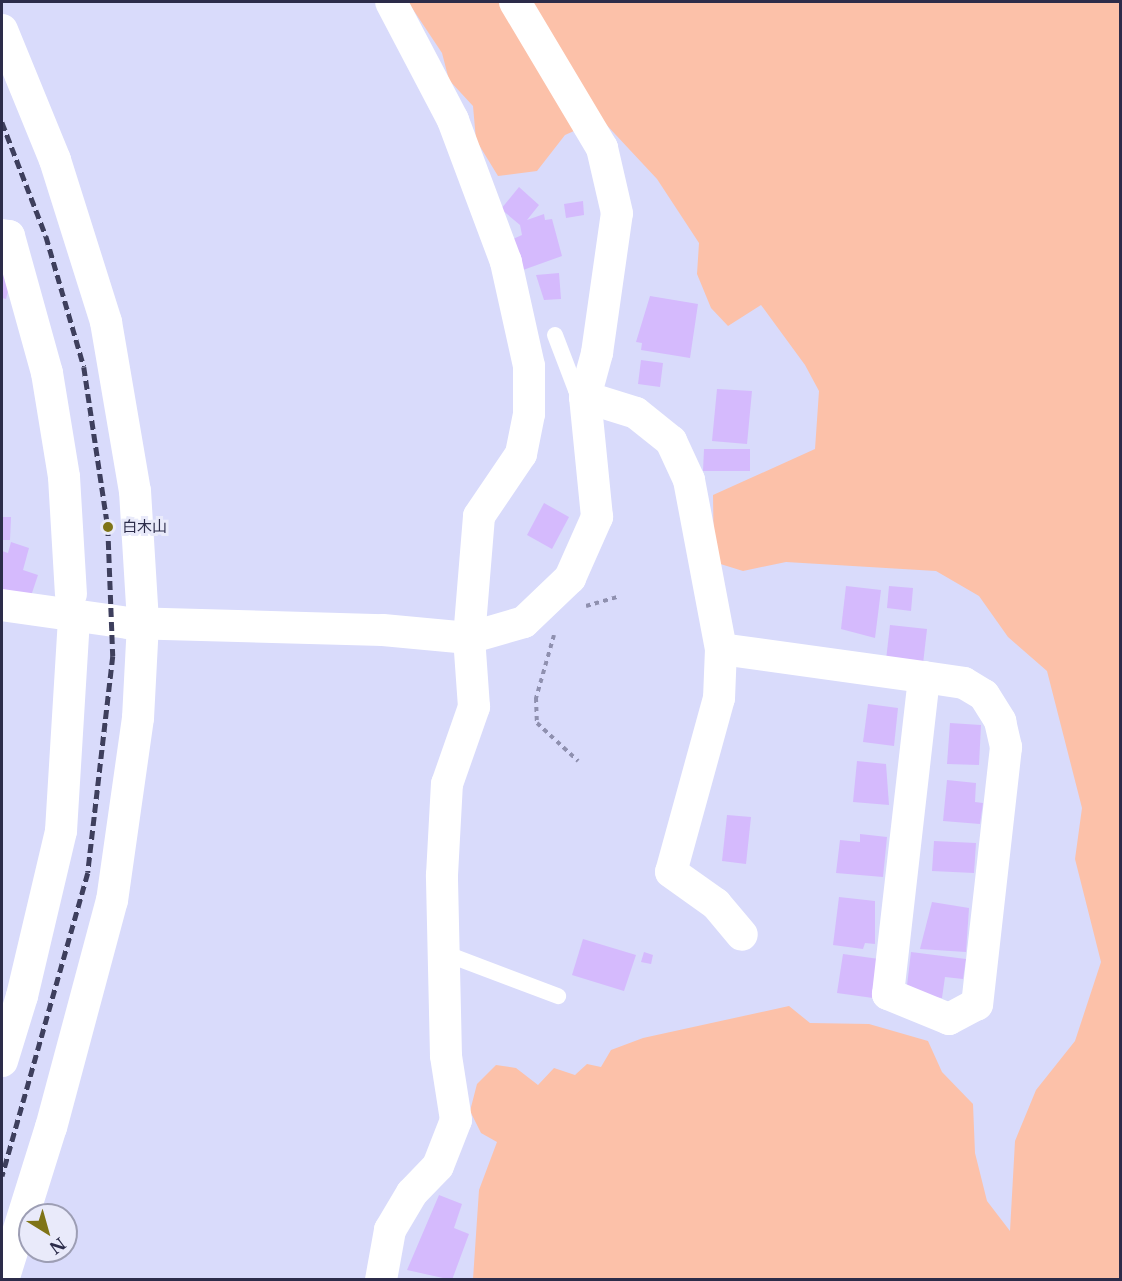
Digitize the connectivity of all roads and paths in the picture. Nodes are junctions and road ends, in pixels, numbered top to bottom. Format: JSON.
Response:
{"nodes":[{"id":1,"x":391,"y":2,"type":"edge"},
{"id":2,"x":515,"y":2,"type":"edge"},
{"id":3,"x":2,"y":30,"type":"edge"},
{"id":4,"x":2,"y":235,"type":"edge"},
{"id":5,"x":555,"y":335,"type":"dead end"},
{"id":6,"x":585,"y":397,"type":"junction"},
{"id":7,"x":617,"y":597,"type":"dead end"},
{"id":8,"x":2,"y":605,"type":"edge"},
{"id":9,"x":73,"y":605,"type":"junction"},
{"id":10,"x":553,"y":614,"type":"junction"},
{"id":11,"x":143,"y":623,"type":"junction"},
{"id":12,"x":469,"y":638,"type":"junction"},
{"id":13,"x":721,"y":650,"type":"junction"},
{"id":14,"x":924,"y":677,"type":"junction"},
{"id":15,"x":578,"y":761,"type":"dead end"},
{"id":16,"x":742,"y":935,"type":"dead end"},
{"id":17,"x":444,"y":952,"type":"junction"},
{"id":18,"x":558,"y":996,"type":"dead end"},
{"id":19,"x":2,"y":1061,"type":"edge"},
{"id":20,"x":3,"y":1280,"type":"edge"},
{"id":21,"x":381,"y":1280,"type":"edge"}],
"edges":[{"from":1,"to":12,"type":"street"},
{"from":2,"to":6,"type":"street"},
{"from":3,"to":11,"type":"street"},
{"from":4,"to":9,"type":"street"},
{"from":5,"to":6,"type":"lane"},
{"from":6,"to":10,"type":"street"},
{"from":6,"to":13,"type":"street"},
{"from":7,"to":10,"type":"path"},
{"from":8,"to":9,"type":"street"},
{"from":9,"to":11,"type":"street"},
{"from":9,"to":19,"type":"street"},
{"from":10,"to":12,"type":"street"},
{"from":10,"to":15,"type":"path"},
{"from":11,"to":12,"type":"street"},
{"from":11,"to":20,"type":"street"},
{"from":12,"to":17,"type":"street"},
{"from":13,"to":14,"type":"street"},
{"from":13,"to":16,"type":"street"},
{"from":14,"to":14,"type":"street"},
{"from":17,"to":18,"type":"lane"},
{"from":17,"to":21,"type":"street"}]}
